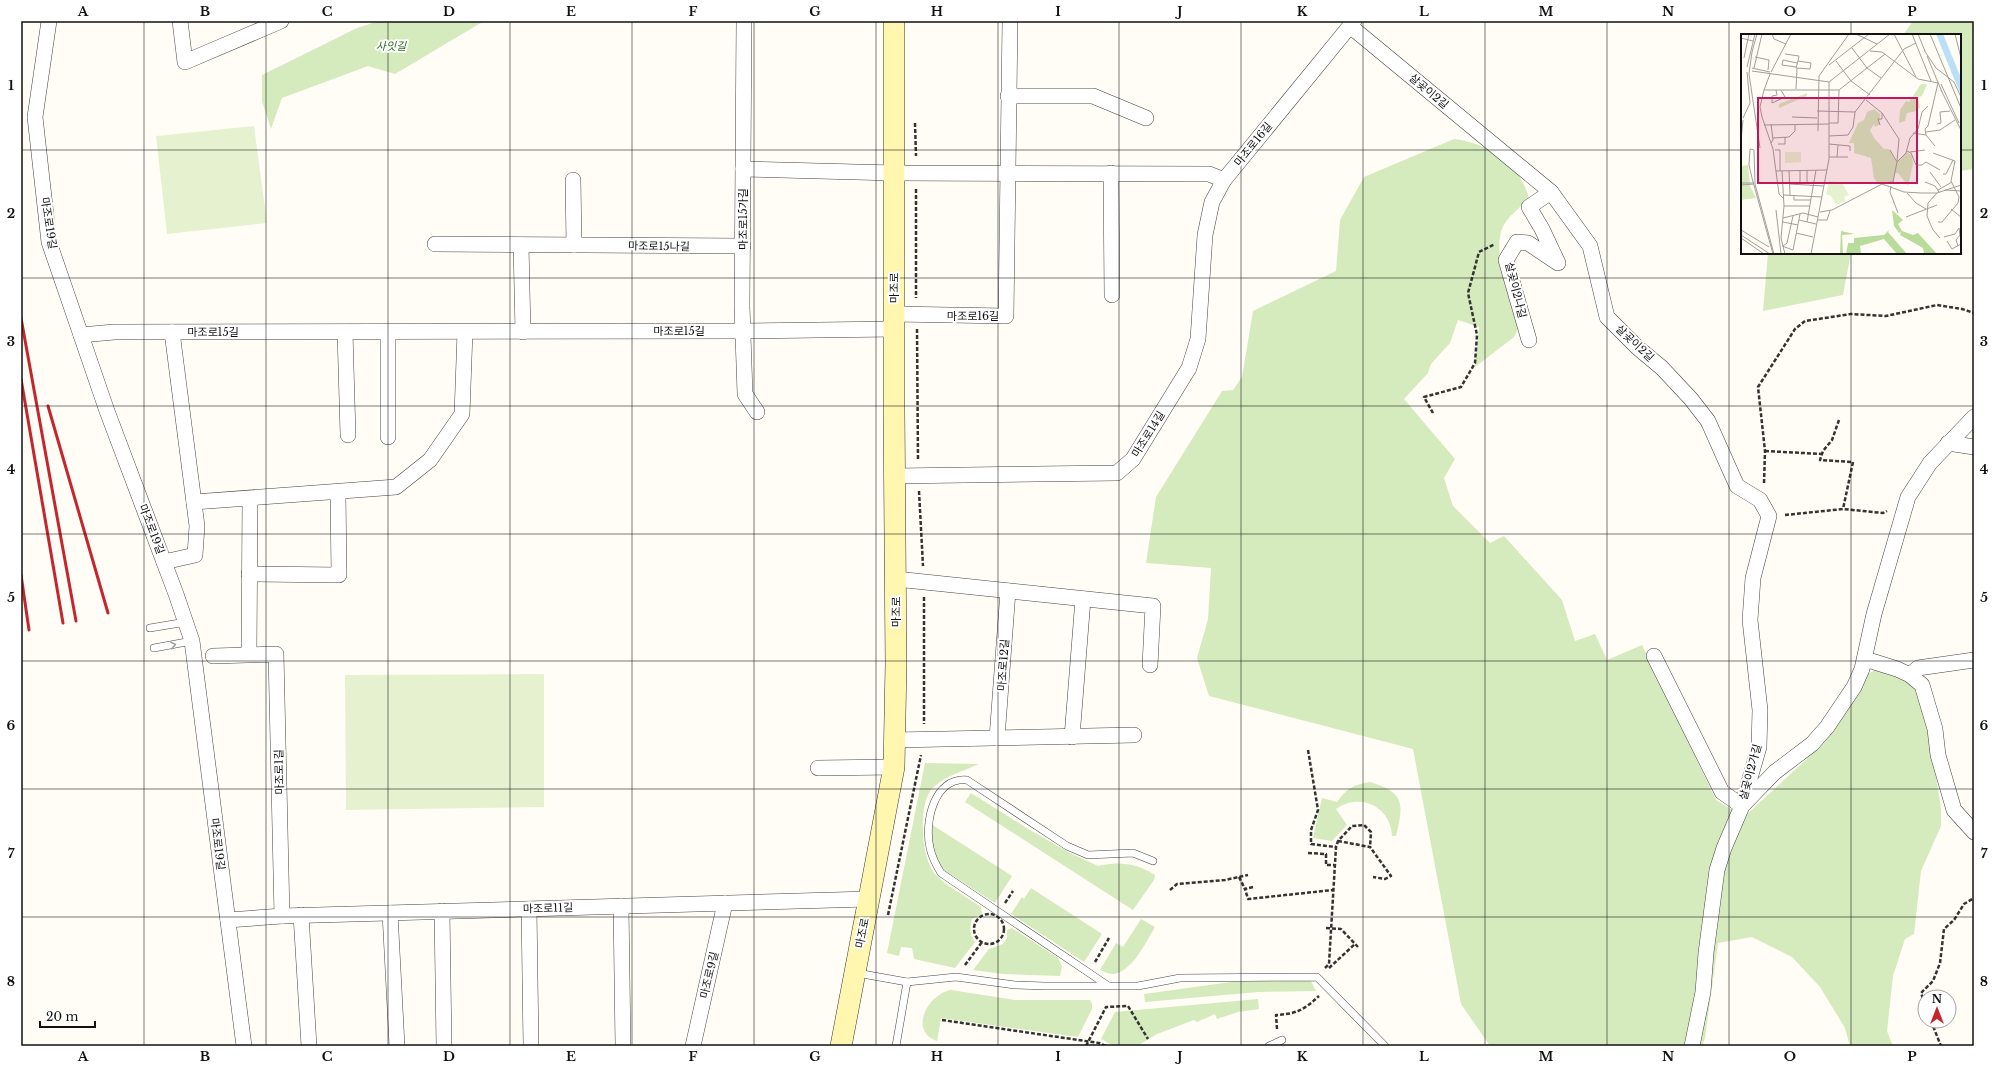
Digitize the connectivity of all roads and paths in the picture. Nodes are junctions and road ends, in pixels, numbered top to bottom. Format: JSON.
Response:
{"nodes":[{"id":1,"x":49,"y":21,"type":"edge"},
{"id":2,"x":180,"y":21,"type":"edge"},
{"id":3,"x":281,"y":21,"type":"edge"},
{"id":4,"x":744,"y":21,"type":"edge"},
{"id":5,"x":894,"y":21,"type":"edge"},
{"id":6,"x":1010,"y":21,"type":"edge"},
{"id":7,"x":1352,"y":23,"type":"edge"},
{"id":8,"x":1008,"y":96,"type":"junction"},
{"id":9,"x":1146,"y":118,"type":"dead end"},
{"id":10,"x":743,"y":169,"type":"junction"},
{"id":11,"x":894,"y":172,"type":"junction"},
{"id":12,"x":1007,"y":173,"type":"junction"},
{"id":13,"x":1111,"y":173,"type":"junction"},
{"id":14,"x":573,"y":180,"type":"dead end"},
{"id":15,"x":1224,"y":180,"type":"junction"},
{"id":16,"x":1550,"y":192,"type":"junction"},
{"id":17,"x":1517,"y":242,"type":"junction"},
{"id":18,"x":435,"y":244,"type":"dead end"},
{"id":19,"x":521,"y":245,"type":"junction"},
{"id":20,"x":574,"y":245,"type":"junction"},
{"id":21,"x":743,"y":246,"type":"junction"},
{"id":22,"x":1112,"y":295,"type":"dead end"},
{"id":23,"x":1974,"y":313,"type":"edge"},
{"id":24,"x":894,"y":321,"type":"junction"},
{"id":25,"x":743,"y":331,"type":"junction"},
{"id":26,"x":172,"y":332,"type":"junction"},
{"id":27,"x":345,"y":332,"type":"junction"},
{"id":28,"x":388,"y":332,"type":"junction"},
{"id":29,"x":465,"y":332,"type":"junction"},
{"id":30,"x":523,"y":332,"type":"junction"},
{"id":31,"x":81,"y":335,"type":"junction"},
{"id":32,"x":1529,"y":340,"type":"dead end"},
{"id":33,"x":757,"y":412,"type":"dead end"},
{"id":34,"x":1433,"y":414,"type":"dead end"},
{"id":35,"x":1974,"y":417,"type":"edge"},
{"id":36,"x":1839,"y":420,"type":"dead end"},
{"id":37,"x":348,"y":435,"type":"dead end"},
{"id":38,"x":388,"y":437,"type":"dead end"},
{"id":39,"x":1948,"y":443,"type":"junction"},
{"id":40,"x":1974,"y":447,"type":"edge"},
{"id":41,"x":1765,"y":451,"type":"junction"},
{"id":42,"x":1822,"y":454,"type":"junction"},
{"id":43,"x":895,"y":476,"type":"junction"},
{"id":44,"x":338,"y":493,"type":"junction"},
{"id":45,"x":250,"y":499,"type":"junction"},
{"id":46,"x":1760,"y":500,"type":"junction"},
{"id":47,"x":194,"y":502,"type":"junction"},
{"id":48,"x":1907,"y":502,"type":"junction"},
{"id":49,"x":1842,"y":509,"type":"junction"},
{"id":50,"x":1769,"y":516,"type":"junction"},
{"id":51,"x":164,"y":562,"type":"junction"},
{"id":52,"x":249,"y":574,"type":"junction"},
{"id":53,"x":896,"y":579,"type":"junction"},
{"id":54,"x":1008,"y":591,"type":"junction"},
{"id":55,"x":1083,"y":599,"type":"junction"},
{"id":56,"x":186,"y":622,"type":"junction"},
{"id":57,"x":150,"y":628,"type":"dead end"},
{"id":58,"x":192,"y":641,"type":"junction"},
{"id":59,"x":154,"y":648,"type":"dead end"},
{"id":60,"x":249,"y":654,"type":"junction"},
{"id":61,"x":213,"y":656,"type":"dead end"},
{"id":62,"x":1654,"y":656,"type":"dead end"},
{"id":63,"x":1865,"y":659,"type":"junction"},
{"id":64,"x":1974,"y":660,"type":"edge"},
{"id":65,"x":1150,"y":665,"type":"dead end"},
{"id":66,"x":1910,"y":675,"type":"junction"},
{"id":67,"x":1134,"y":735,"type":"dead end"},
{"id":68,"x":1072,"y":737,"type":"junction"},
{"id":69,"x":997,"y":738,"type":"junction"},
{"id":70,"x":895,"y":740,"type":"junction"},
{"id":71,"x":1308,"y":750,"type":"dead end"},
{"id":72,"x":818,"y":768,"type":"dead end"},
{"id":73,"x":894,"y":768,"type":"junction"},
{"id":74,"x":1742,"y":806,"type":"junction"},
{"id":75,"x":1974,"y":832,"type":"edge"},
{"id":76,"x":1338,"y":841,"type":"junction"},
{"id":77,"x":1370,"y":847,"type":"junction"},
{"id":78,"x":1336,"y":848,"type":"junction"},
{"id":79,"x":1308,"y":853,"type":"dead end"},
{"id":80,"x":1154,"y":861,"type":"dead end"},
{"id":81,"x":1334,"y":865,"type":"junction"},
{"id":82,"x":1248,"y":875,"type":"dead end"},
{"id":83,"x":1239,"y":877,"type":"junction"},
{"id":84,"x":1373,"y":877,"type":"dead end"},
{"id":85,"x":1253,"y":888,"type":"dead end"},
{"id":86,"x":1245,"y":889,"type":"junction"},
{"id":87,"x":1170,"y":890,"type":"dead end"},
{"id":88,"x":1333,"y":890,"type":"junction"},
{"id":89,"x":1974,"y":898,"type":"edge"},
{"id":90,"x":869,"y":899,"type":"junction"},
{"id":91,"x":725,"y":903,"type":"junction"},
{"id":92,"x":621,"y":906,"type":"junction"},
{"id":93,"x":529,"y":909,"type":"junction"},
{"id":94,"x":442,"y":911,"type":"junction"},
{"id":95,"x":390,"y":912,"type":"junction"},
{"id":96,"x":301,"y":915,"type":"junction"},
{"id":97,"x":282,"y":916,"type":"junction"},
{"id":98,"x":228,"y":920,"type":"junction"},
{"id":99,"x":1326,"y":928,"type":"dead end"},
{"id":100,"x":1331,"y":928,"type":"junction"},
{"id":101,"x":1109,"y":938,"type":"dead end"},
{"id":102,"x":982,"y":942,"type":"junction"},
{"id":103,"x":1355,"y":944,"type":"junction"},
{"id":104,"x":1358,"y":947,"type":"dead end"},
{"id":105,"x":975,"y":952,"type":"dead end"},
{"id":106,"x":1329,"y":968,"type":"dead end"},
{"id":107,"x":855,"y":972,"type":"junction"},
{"id":108,"x":1089,"y":973,"type":"junction"},
{"id":109,"x":1317,"y":977,"type":"junction"},
{"id":110,"x":908,"y":982,"type":"junction"},
{"id":111,"x":1107,"y":985,"type":"junction"},
{"id":112,"x":1926,"y":989,"type":"edge"},
{"id":113,"x":1322,"y":992,"type":"dead end"},
{"id":114,"x":942,"y":1020,"type":"dead end"},
{"id":115,"x":1935,"y":1029,"type":"edge"},
{"id":116,"x":1277,"y":1030,"type":"dead end"},
{"id":117,"x":1148,"y":1039,"type":"dead end"},
{"id":118,"x":1282,"y":1040,"type":"dead end"},
{"id":119,"x":1088,"y":1041,"type":"junction"},
{"id":120,"x":244,"y":1046,"type":"edge"},
{"id":121,"x":309,"y":1046,"type":"edge"},
{"id":122,"x":397,"y":1046,"type":"edge"},
{"id":123,"x":444,"y":1046,"type":"edge"},
{"id":124,"x":531,"y":1046,"type":"edge"},
{"id":125,"x":623,"y":1046,"type":"edge"},
{"id":126,"x":693,"y":1046,"type":"edge"},
{"id":127,"x":841,"y":1046,"type":"edge"},
{"id":128,"x":896,"y":1046,"type":"edge"},
{"id":129,"x":1086,"y":1046,"type":"edge"},
{"id":130,"x":1106,"y":1046,"type":"edge"},
{"id":131,"x":1269,"y":1046,"type":"edge"},
{"id":132,"x":1386,"y":1046,"type":"edge"},
{"id":133,"x":1692,"y":1046,"type":"edge"},
{"id":134,"x":1941,"y":1046,"type":"edge"}],
"edges":[{"from":1,"to":31,"type":"street","name":"마조로19길"},
{"from":2,"to":3,"type":"street"},
{"from":4,"to":10,"type":"street","name":"마조로15가길"},
{"from":5,"to":11,"type":"main road","name":"마조로"},
{"from":6,"to":8,"type":"street","name":"마조로16길"},
{"from":7,"to":15,"type":"street","name":"마조로16길"},
{"from":7,"to":16,"type":"street","name":"살곶이2길"},
{"from":8,"to":9,"type":"street"},
{"from":8,"to":12,"type":"street","name":"마조로16길"},
{"from":10,"to":11,"type":"street"},
{"from":10,"to":21,"type":"street","name":"마조로15가길"},
{"from":11,"to":12,"type":"street"},
{"from":11,"to":24,"type":"main road","name":"마조로"},
{"from":12,"to":13,"type":"street"},
{"from":12,"to":24,"type":"street","name":"마조로16길"},
{"from":13,"to":15,"type":"street"},
{"from":13,"to":22,"type":"street"},
{"from":14,"to":20,"type":"street"},
{"from":15,"to":43,"type":"street","name":"마조로14길"},
{"from":16,"to":17,"type":"street"},
{"from":16,"to":46,"type":"street","name":"살곶이2길"},
{"from":17,"to":32,"type":"street","name":"살곶이2나길"},
{"from":17,"to":34,"type":"path"},
{"from":18,"to":19,"type":"street","name":"마조로15나길"},
{"from":19,"to":20,"type":"street","name":"마조로15나길"},
{"from":19,"to":30,"type":"street"},
{"from":20,"to":21,"type":"street","name":"마조로15나길"},
{"from":21,"to":25,"type":"street","name":"마조로15가길"},
{"from":23,"to":41,"type":"path"},
{"from":24,"to":25,"type":"street","name":"마조로15길"},
{"from":24,"to":43,"type":"main road","name":"마조로"},
{"from":25,"to":30,"type":"street","name":"마조로15길"},
{"from":25,"to":33,"type":"street","name":"마조로15가길"},
{"from":26,"to":27,"type":"street","name":"마조로15길"},
{"from":26,"to":31,"type":"street","name":"마조로15길"},
{"from":26,"to":47,"type":"street"},
{"from":27,"to":28,"type":"street","name":"마조로15길"},
{"from":27,"to":37,"type":"street"},
{"from":28,"to":29,"type":"street","name":"마조로15길"},
{"from":28,"to":38,"type":"street"},
{"from":29,"to":30,"type":"street","name":"마조로15길"},
{"from":29,"to":44,"type":"street"},
{"from":31,"to":51,"type":"street","name":"마조로19길"},
{"from":35,"to":39,"type":"street"},
{"from":36,"to":42,"type":"path"},
{"from":39,"to":40,"type":"street"},
{"from":39,"to":48,"type":"street"},
{"from":41,"to":42,"type":"path"},
{"from":41,"to":46,"type":"path"},
{"from":42,"to":49,"type":"path"},
{"from":43,"to":53,"type":"main road","name":"마조로"},
{"from":44,"to":45,"type":"street"},
{"from":44,"to":52,"type":"street"},
{"from":45,"to":47,"type":"street"},
{"from":45,"to":52,"type":"street"},
{"from":46,"to":50,"type":"street","name":"살곶이2길"},
{"from":47,"to":51,"type":"street"},
{"from":48,"to":49,"type":"path"},
{"from":48,"to":63,"type":"street"},
{"from":49,"to":50,"type":"path"},
{"from":50,"to":74,"type":"street","name":"살곶이2가길"},
{"from":51,"to":56,"type":"street","name":"마조로19길"},
{"from":52,"to":60,"type":"street"},
{"from":53,"to":54,"type":"street"},
{"from":53,"to":70,"type":"main road","name":"마조로"},
{"from":54,"to":55,"type":"street"},
{"from":54,"to":69,"type":"street","name":"마조로12길"},
{"from":55,"to":65,"type":"street"},
{"from":55,"to":68,"type":"street"},
{"from":56,"to":57,"type":"lane"},
{"from":56,"to":58,"type":"street","name":"마조로19길"},
{"from":59,"to":58,"type":"lane","one_way":true},
{"from":58,"to":98,"type":"street","name":"마조로19길"},
{"from":60,"to":61,"type":"street","name":"마조로1길"},
{"from":60,"to":97,"type":"street","name":"마조로1길"},
{"from":62,"to":74,"type":"street","name":"살곶이2가길"},
{"from":63,"to":66,"type":"street"},
{"from":63,"to":74,"type":"street"},
{"from":64,"to":66,"type":"street"},
{"from":66,"to":75,"type":"street"},
{"from":67,"to":68,"type":"street"},
{"from":68,"to":69,"type":"street"},
{"from":69,"to":70,"type":"street"},
{"from":70,"to":73,"type":"main road","name":"마조로"},
{"from":71,"to":78,"type":"path"},
{"from":72,"to":73,"type":"street"},
{"from":73,"to":90,"type":"main road","name":"마조로"},
{"from":74,"to":133,"type":"street"},
{"from":76,"to":77,"type":"path"},
{"from":76,"to":77,"type":"path"},
{"from":76,"to":78,"type":"path"},
{"from":77,"to":84,"type":"path"},
{"from":78,"to":81,"type":"path"},
{"from":79,"to":81,"type":"path"},
{"from":80,"to":108,"type":"lane"},
{"from":81,"to":88,"type":"path"},
{"from":82,"to":83,"type":"path"},
{"from":83,"to":86,"type":"path"},
{"from":83,"to":87,"type":"path"},
{"from":85,"to":86,"type":"path"},
{"from":86,"to":88,"type":"path"},
{"from":88,"to":100,"type":"path"},
{"from":89,"to":112,"type":"path"},
{"from":90,"to":91,"type":"street","name":"마조로11길"},
{"from":90,"to":107,"type":"main road","name":"마조로"},
{"from":91,"to":92,"type":"street","name":"마조로11길"},
{"from":91,"to":126,"type":"street","name":"마조로9길"},
{"from":92,"to":93,"type":"street","name":"마조로11길"},
{"from":92,"to":125,"type":"street"},
{"from":93,"to":94,"type":"street","name":"마조로11길"},
{"from":93,"to":124,"type":"street"},
{"from":94,"to":95,"type":"street","name":"마조로11길"},
{"from":94,"to":123,"type":"street"},
{"from":95,"to":96,"type":"street","name":"마조로11길"},
{"from":95,"to":122,"type":"street"},
{"from":96,"to":97,"type":"street","name":"마조로11길"},
{"from":96,"to":121,"type":"street"},
{"from":97,"to":98,"type":"street","name":"마조로11길"},
{"from":98,"to":120,"type":"street","name":"마조로19길"},
{"from":99,"to":100,"type":"path"},
{"from":100,"to":103,"type":"path"},
{"from":100,"to":109,"type":"path"},
{"from":101,"to":108,"type":"path"},
{"from":102,"to":102,"type":"path"},
{"from":102,"to":105,"type":"path"},
{"from":103,"to":104,"type":"path"},
{"from":103,"to":106,"type":"path"},
{"from":107,"to":110,"type":"lane"},
{"from":107,"to":127,"type":"main road","name":"마조로"},
{"from":108,"to":111,"type":"lane"},
{"from":109,"to":111,"type":"lane"},
{"from":109,"to":132,"type":"lane"},
{"from":110,"to":111,"type":"lane"},
{"from":110,"to":128,"type":"lane"},
{"from":113,"to":116,"type":"path"},
{"from":114,"to":119,"type":"path"},
{"from":115,"to":134,"type":"path"},
{"from":117,"to":119,"type":"path"},
{"from":118,"to":131,"type":"lane"},
{"from":119,"to":129,"type":"path"},
{"from":119,"to":130,"type":"path"}]}
